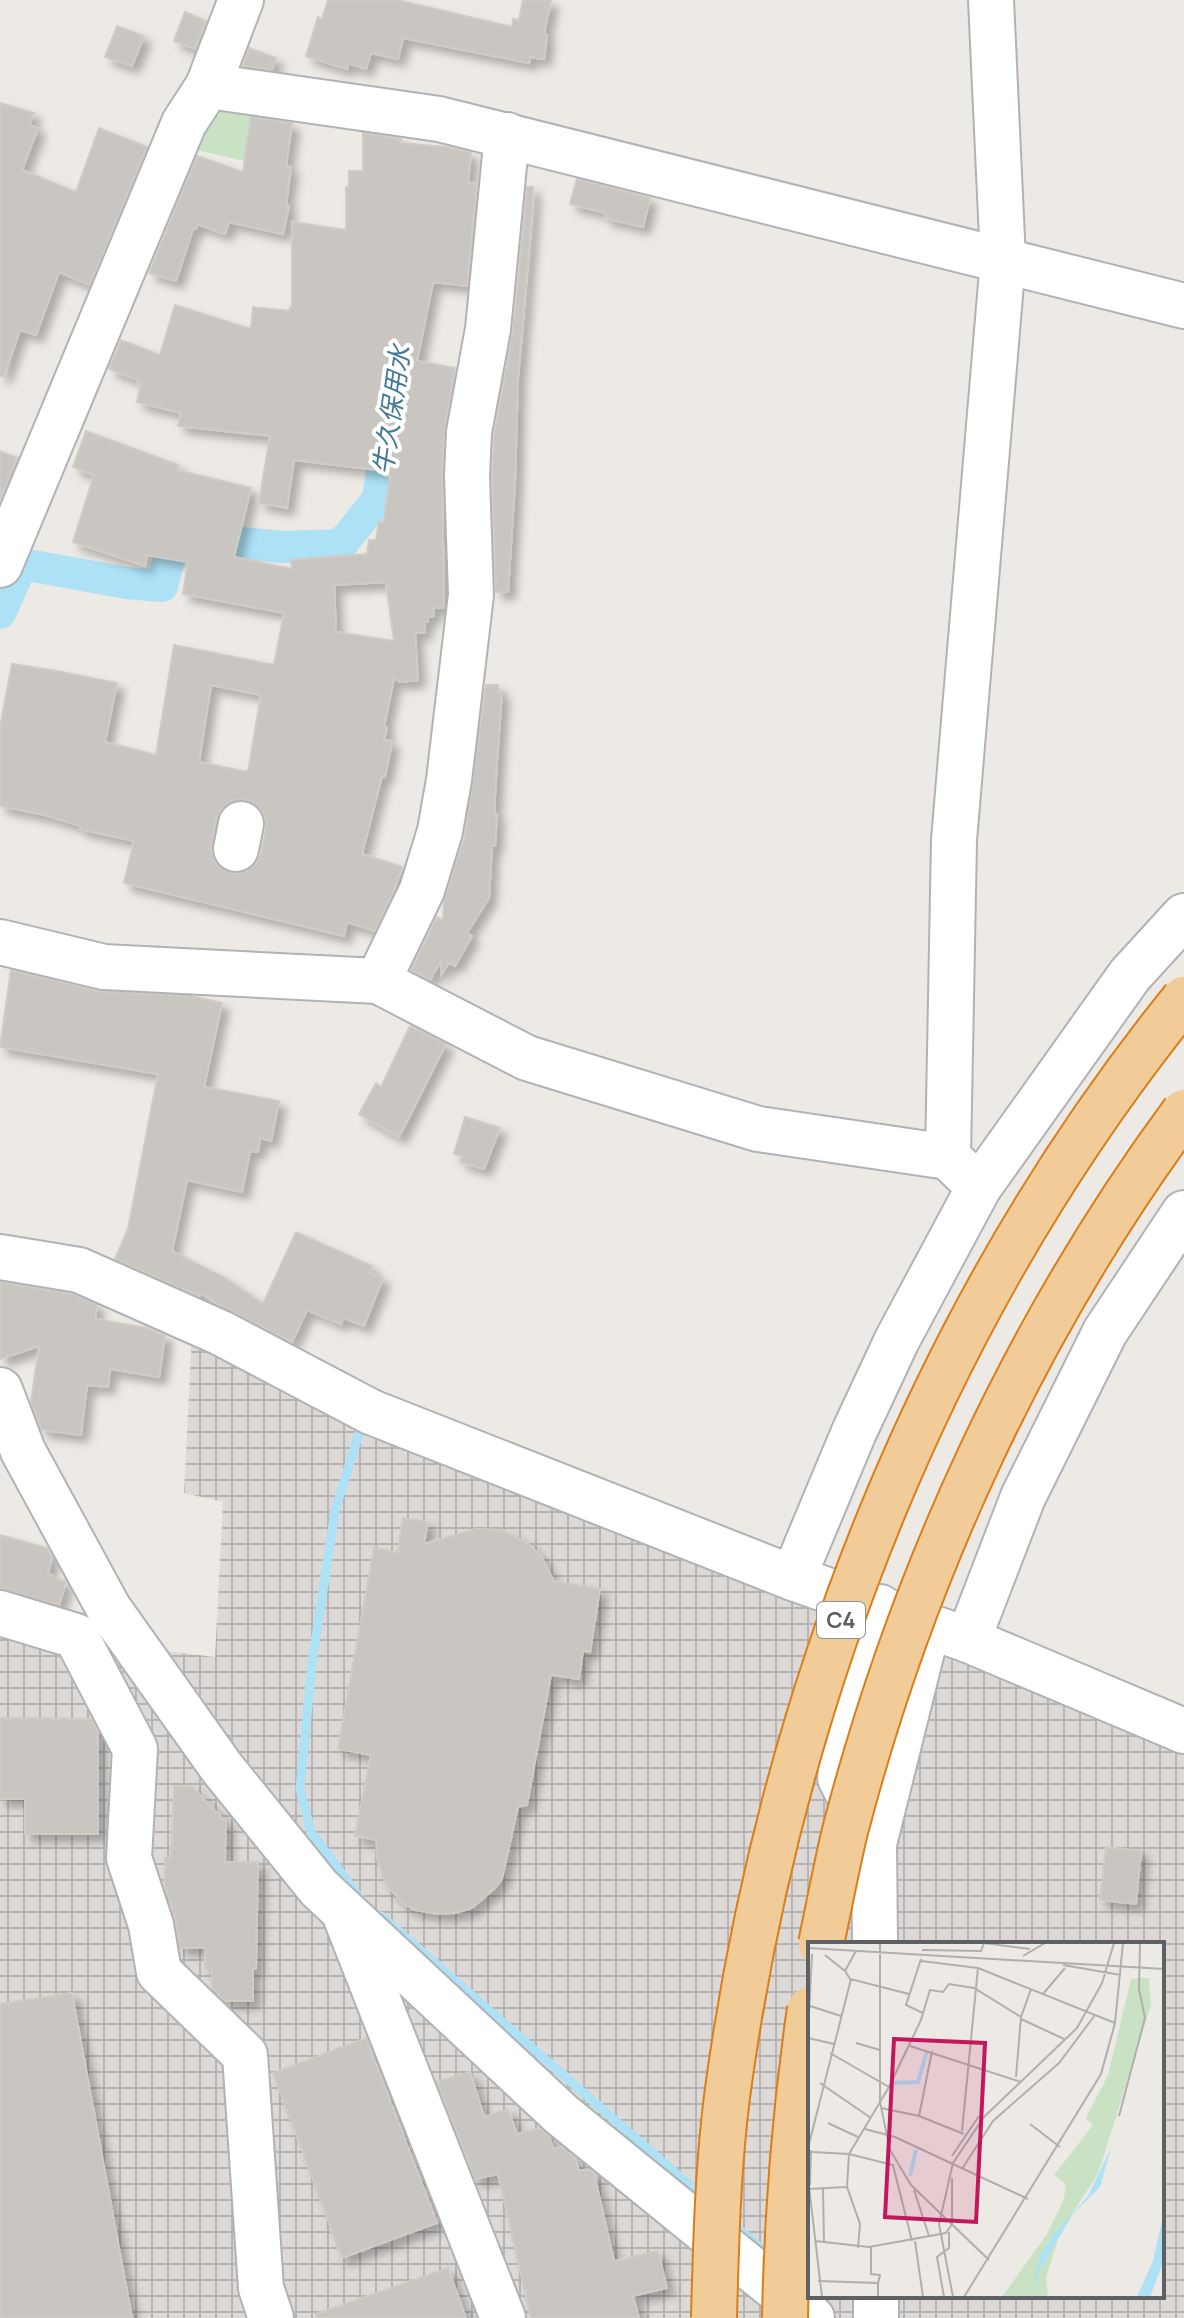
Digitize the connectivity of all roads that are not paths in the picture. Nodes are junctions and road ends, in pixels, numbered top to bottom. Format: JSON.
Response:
{"nodes":[{"id":1,"x":241,"y":0,"type":"edge"},
{"id":2,"x":991,"y":0,"type":"edge"},
{"id":3,"x":208,"y":86,"type":"junction"},
{"id":4,"x":507,"y":135,"type":"junction"},
{"id":5,"x":1003,"y":260,"type":"junction"},
{"id":6,"x":1184,"y":306,"type":"edge"},
{"id":7,"x":0,"y":565,"type":"edge"},
{"id":8,"x":1184,"y":916,"type":"edge"},
{"id":9,"x":0,"y":942,"type":"edge"},
{"id":10,"x":378,"y":981,"type":"junction"},
{"id":11,"x":1184,"y":999,"type":"edge"},
{"id":12,"x":1184,"y":1112,"type":"edge"},
{"id":13,"x":948,"y":1157,"type":"junction"},
{"id":14,"x":979,"y":1187,"type":"junction"},
{"id":15,"x":1184,"y":1213,"type":"edge"},
{"id":16,"x":0,"y":1257,"type":"edge"},
{"id":17,"x":0,"y":1390,"type":"edge"},
{"id":18,"x":793,"y":1578,"type":"junction"},
{"id":19,"x":880,"y":1607,"type":"junction"},
{"id":20,"x":0,"y":1613,"type":"edge"},
{"id":21,"x":948,"y":1634,"type":"junction"},
{"id":22,"x":1184,"y":1731,"type":"edge"},
{"id":23,"x":874,"y":1844,"type":"junction"},
{"id":24,"x":341,"y":1906,"type":"junction"},
{"id":25,"x":821,"y":1942,"type":"edge"},
{"id":26,"x":875,"y":1942,"type":"edge"},
{"id":27,"x":808,"y":2023,"type":"edge"},
{"id":28,"x":271,"y":2318,"type":"edge"},
{"id":29,"x":503,"y":2318,"type":"edge"},
{"id":30,"x":714,"y":2318,"type":"edge"},
{"id":31,"x":785,"y":2318,"type":"edge"},
{"id":32,"x":812,"y":2318,"type":"edge"}],
"edges":[{"from":1,"to":3,"type":"street"},
{"from":2,"to":5,"type":"street"},
{"from":3,"to":4,"type":"street"},
{"from":3,"to":7,"type":"street"},
{"from":4,"to":5,"type":"street"},
{"from":4,"to":10,"type":"street"},
{"from":5,"to":6,"type":"street"},
{"from":5,"to":13,"type":"street"},
{"from":8,"to":14,"type":"street"},
{"from":9,"to":10,"type":"street"},
{"from":10,"to":13,"type":"street"},
{"from":11,"to":30,"type":"highway","number":"C4","bridge":true},
{"from":12,"to":25,"type":"highway","bridge":true},
{"from":13,"to":14,"type":"street"},
{"from":14,"to":18,"type":"street"},
{"from":15,"to":21,"type":"street"},
{"from":16,"to":18,"type":"street"},
{"from":17,"to":24,"type":"street"},
{"from":18,"to":19,"type":"street"},
{"from":19,"to":21,"type":"street"},
{"from":19,"to":23,"type":"street"},
{"from":20,"to":28,"type":"street"},
{"from":21,"to":22,"type":"street"},
{"from":21,"to":23,"type":"street"},
{"from":23,"to":26,"type":"street"},
{"from":24,"to":29,"type":"street"},
{"from":24,"to":32,"type":"street"},
{"from":27,"to":31,"type":"highway","bridge":true}]}
